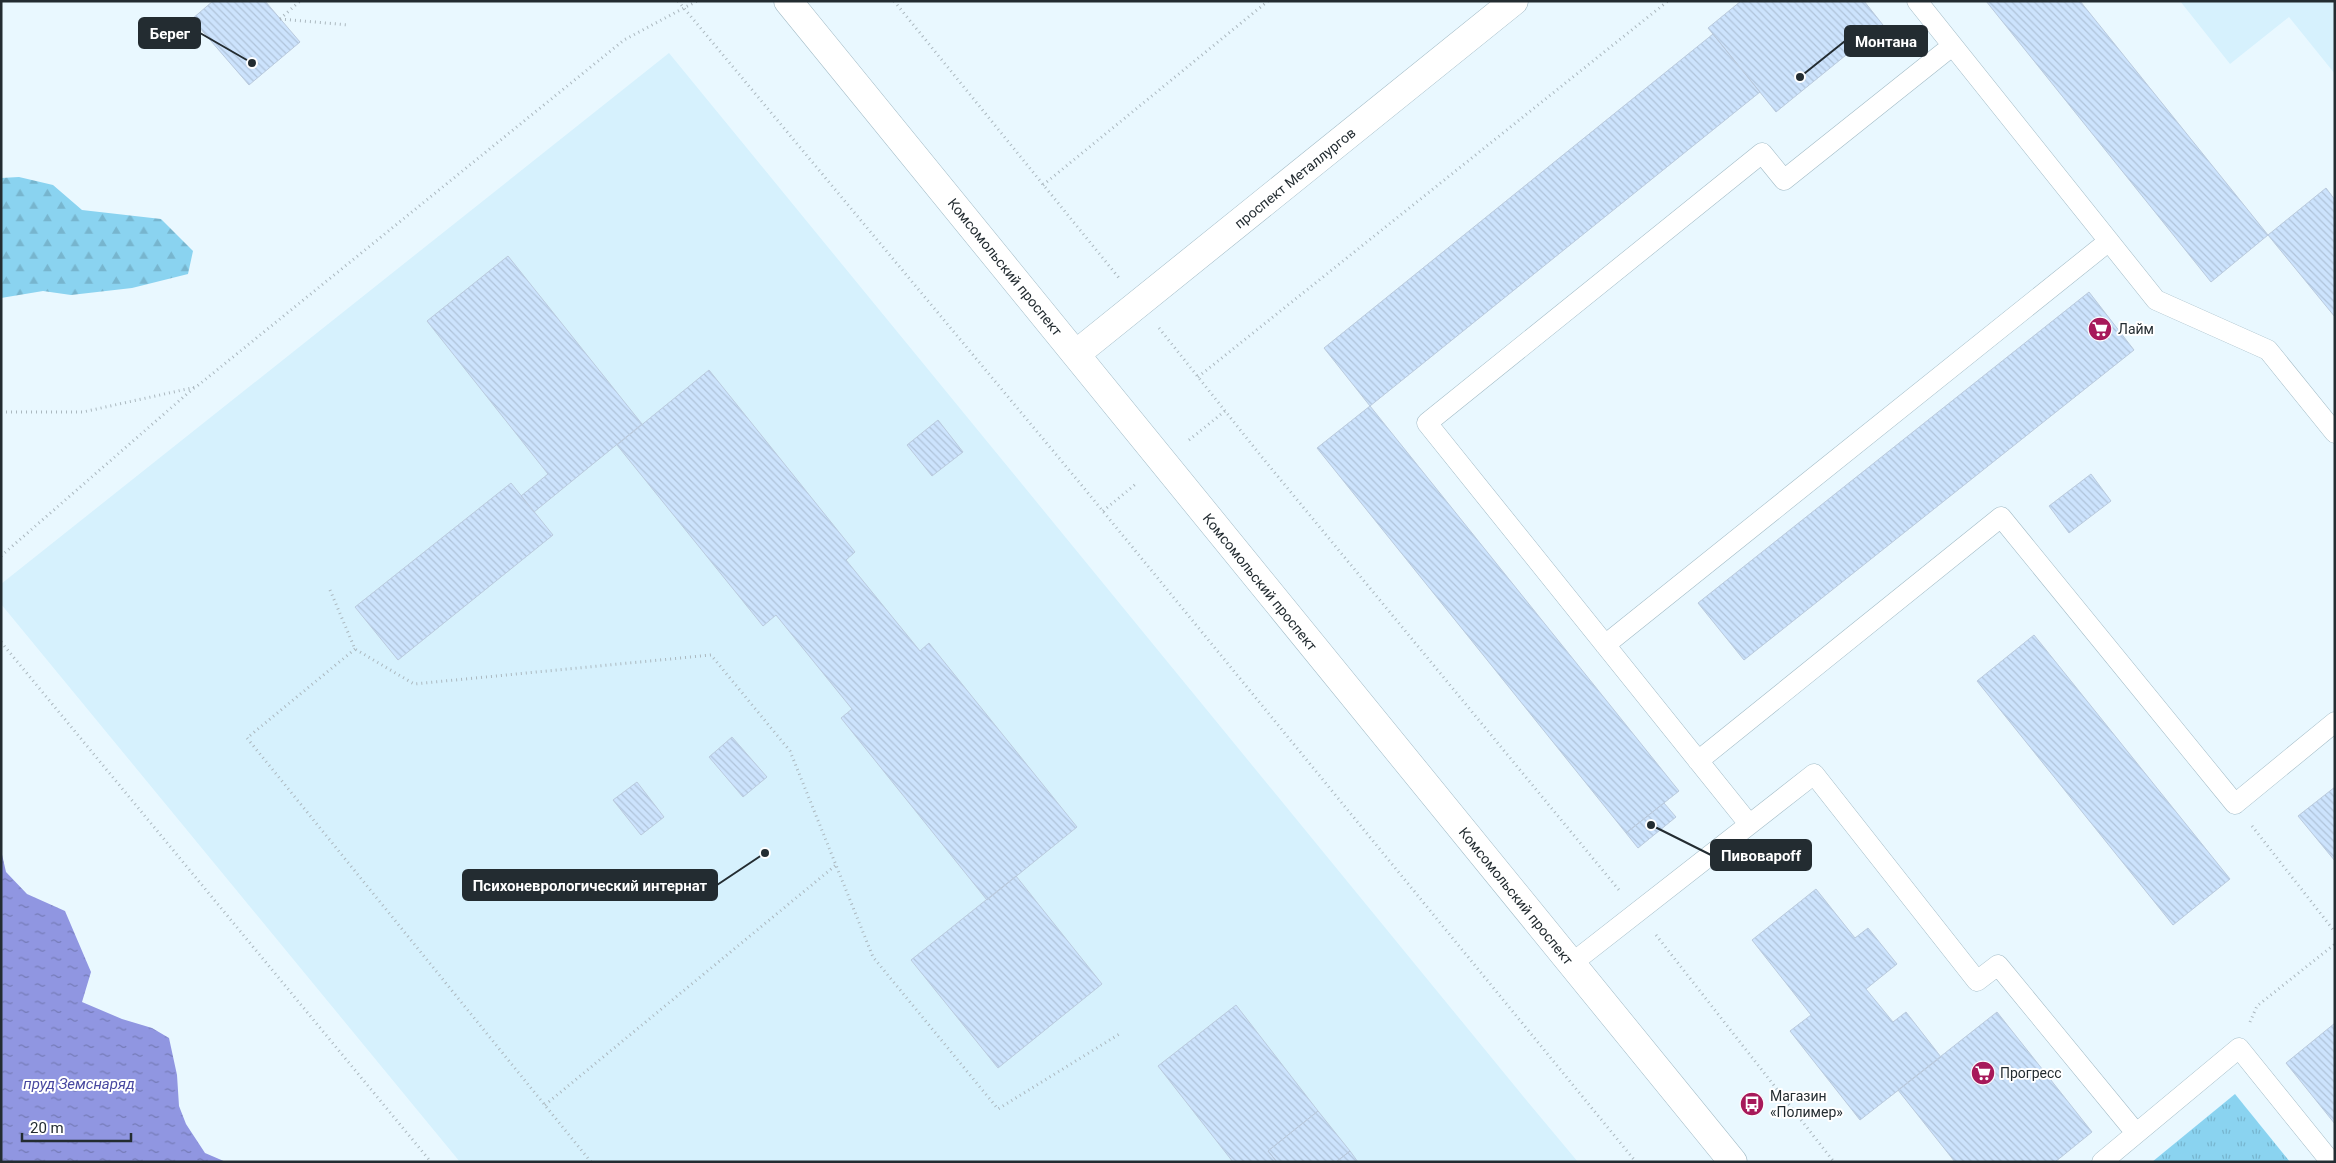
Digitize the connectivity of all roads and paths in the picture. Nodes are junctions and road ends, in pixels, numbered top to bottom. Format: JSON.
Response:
{"nodes":[{"id":1,"x":300,"y":1,"type":"edge"},
{"id":2,"x":678,"y":1,"type":"edge"},
{"id":3,"x":696,"y":1,"type":"edge"},
{"id":4,"x":788,"y":1,"type":"edge"},
{"id":5,"x":1268,"y":1,"type":"edge"},
{"id":6,"x":1514,"y":1,"type":"edge"},
{"id":7,"x":1668,"y":1,"type":"edge"},
{"id":8,"x":1916,"y":1,"type":"edge"},
{"id":9,"x":895,"y":2,"type":"edge"},
{"id":10,"x":684,"y":8,"type":"junction"},
{"id":11,"x":349,"y":26,"type":"dead end"},
{"id":12,"x":1952,"y":46,"type":"junction"},
{"id":13,"x":1043,"y":185,"type":"junction"},
{"id":14,"x":2109,"y":241,"type":"junction"},
{"id":15,"x":1139,"y":303,"type":"junction"},
{"id":16,"x":1076,"y":354,"type":"junction"},
{"id":17,"x":1198,"y":377,"type":"junction"},
{"id":18,"x":196,"y":387,"type":"junction"},
{"id":19,"x":1225,"y":411,"type":"junction"},
{"id":20,"x":1,"y":412,"type":"edge"},
{"id":21,"x":2335,"y":433,"type":"edge"},
{"id":22,"x":1186,"y":442,"type":"dead end"},
{"id":23,"x":1137,"y":482,"type":"dead end"},
{"id":24,"x":1103,"y":511,"type":"junction"},
{"id":25,"x":1,"y":556,"type":"edge"},
{"id":26,"x":330,"y":590,"type":"dead end"},
{"id":27,"x":1,"y":642,"type":"edge"},
{"id":28,"x":1605,"y":645,"type":"junction"},
{"id":29,"x":356,"y":649,"type":"junction"},
{"id":30,"x":2335,"y":722,"type":"edge"},
{"id":31,"x":1698,"y":761,"type":"junction"},
{"id":32,"x":2235,"y":804,"type":"junction"},
{"id":33,"x":1749,"y":824,"type":"junction"},
{"id":34,"x":836,"y":865,"type":"junction"},
{"id":35,"x":1638,"y":912,"type":"junction"},
{"id":36,"x":2335,"y":932,"type":"edge"},
{"id":37,"x":2335,"y":944,"type":"edge"},
{"id":38,"x":1571,"y":964,"type":"junction"},
{"id":39,"x":1120,"y":1033,"type":"dead end"},
{"id":40,"x":2239,"y":1048,"type":"junction"},
{"id":41,"x":545,"y":1105,"type":"junction"},
{"id":42,"x":2136,"y":1133,"type":"junction"},
{"id":43,"x":431,"y":1162,"type":"edge"},
{"id":44,"x":591,"y":1162,"type":"edge"},
{"id":45,"x":1636,"y":1162,"type":"edge"},
{"id":46,"x":1732,"y":1162,"type":"edge"},
{"id":47,"x":1834,"y":1162,"type":"edge"},
{"id":48,"x":2102,"y":1162,"type":"edge"},
{"id":49,"x":2331,"y":1162,"type":"edge"}],
"edges":[{"from":1,"to":11,"type":"path"},
{"from":2,"to":10,"type":"path"},
{"from":3,"to":10,"type":"path"},
{"from":4,"to":16,"type":"street","name":"Комсомольский проспект"},
{"from":5,"to":13,"type":"path"},
{"from":6,"to":15,"type":"street","name":"проспект Металлургов"},
{"from":7,"to":17,"type":"path"},
{"from":8,"to":12,"type":"lane"},
{"from":9,"to":13,"type":"path"},
{"from":10,"to":18,"type":"path"},
{"from":10,"to":24,"type":"path"},
{"from":12,"to":14,"type":"lane"},
{"from":12,"to":28,"type":"lane"},
{"from":13,"to":15,"type":"path"},
{"from":14,"to":21,"type":"lane"},
{"from":14,"to":28,"type":"lane"},
{"from":15,"to":16,"type":"street","name":"проспект Металлургов"},
{"from":15,"to":17,"type":"path"},
{"from":16,"to":38,"type":"street","name":"Комсомольский проспект"},
{"from":17,"to":19,"type":"path"},
{"from":18,"to":20,"type":"path"},
{"from":18,"to":25,"type":"path"},
{"from":19,"to":22,"type":"path"},
{"from":19,"to":35,"type":"path"},
{"from":23,"to":24,"type":"path"},
{"from":24,"to":45,"type":"path"},
{"from":26,"to":29,"type":"path"},
{"from":27,"to":43,"type":"path"},
{"from":28,"to":31,"type":"lane"},
{"from":29,"to":34,"type":"path"},
{"from":29,"to":41,"type":"path"},
{"from":30,"to":32,"type":"lane"},
{"from":31,"to":32,"type":"lane"},
{"from":31,"to":33,"type":"lane"},
{"from":32,"to":36,"type":"path"},
{"from":33,"to":35,"type":"lane"},
{"from":33,"to":42,"type":"lane"},
{"from":34,"to":39,"type":"path"},
{"from":34,"to":41,"type":"path"},
{"from":35,"to":38,"type":"lane"},
{"from":35,"to":47,"type":"path"},
{"from":37,"to":40,"type":"path"},
{"from":38,"to":46,"type":"street","name":"Комсомольский проспект"},
{"from":40,"to":42,"type":"lane"},
{"from":40,"to":49,"type":"lane"},
{"from":41,"to":44,"type":"path"},
{"from":42,"to":48,"type":"lane"}]}
